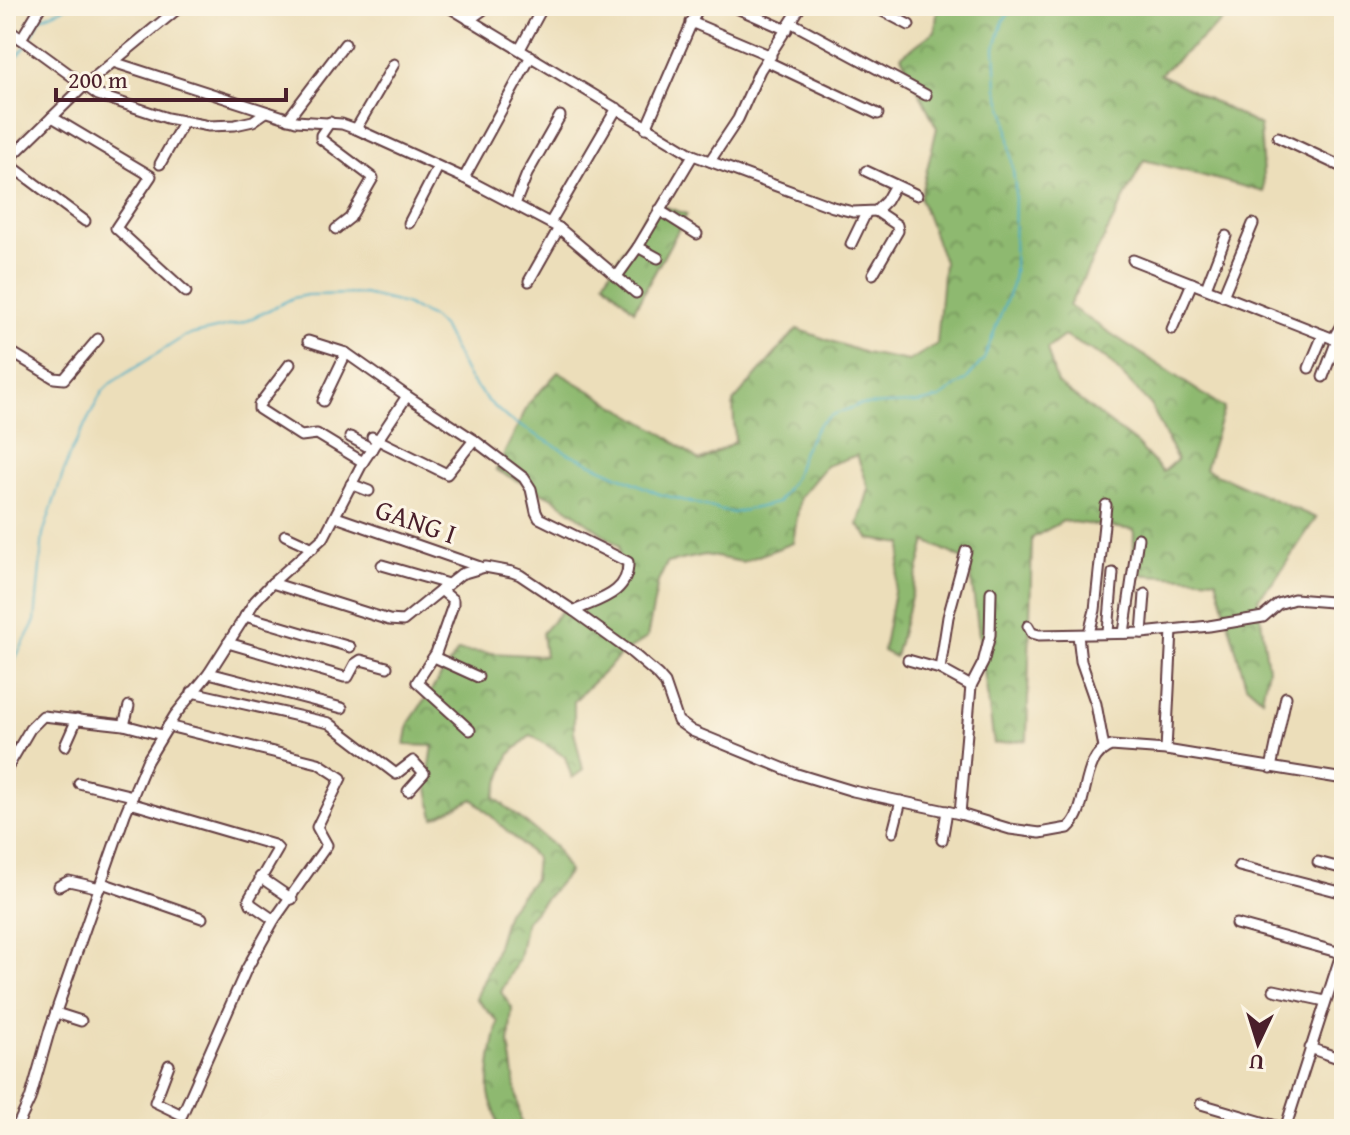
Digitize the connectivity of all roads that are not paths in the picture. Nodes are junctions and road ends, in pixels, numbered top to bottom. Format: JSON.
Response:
{"nodes":[{"id":1,"x":41,"y":6,"type":"edge"},
{"id":2,"x":181,"y":6,"type":"edge"},
{"id":3,"x":699,"y":6,"type":"edge"},
{"id":4,"x":732,"y":6,"type":"edge"},
{"id":5,"x":801,"y":6,"type":"edge"},
{"id":6,"x":873,"y":6,"type":"edge"},
{"id":7,"x":452,"y":7,"type":"edge"},
{"id":8,"x":483,"y":10,"type":"dead end"},
{"id":9,"x":540,"y":12,"type":"dead end"},
{"id":10,"x":469,"y":20,"type":"junction"},
{"id":11,"x":691,"y":22,"type":"junction"},
{"id":12,"x":909,"y":25,"type":"dead end"},
{"id":13,"x":789,"y":27,"type":"junction"},
{"id":14,"x":8,"y":33,"type":"edge"},
{"id":15,"x":26,"y":41,"type":"junction"},
{"id":16,"x":345,"y":44,"type":"dead end"},
{"id":17,"x":520,"y":49,"type":"junction"},
{"id":18,"x":531,"y":56,"type":"junction"},
{"id":19,"x":769,"y":59,"type":"junction"},
{"id":20,"x":113,"y":62,"type":"junction"},
{"id":21,"x":394,"y":64,"type":"dead end"},
{"id":22,"x":85,"y":85,"type":"junction"},
{"id":23,"x":926,"y":95,"type":"dead end"},
{"id":24,"x":617,"y":108,"type":"junction"},
{"id":25,"x":266,"y":112,"type":"junction"},
{"id":26,"x":878,"y":114,"type":"dead end"},
{"id":27,"x":560,"y":116,"type":"dead end"},
{"id":28,"x":52,"y":117,"type":"junction"},
{"id":29,"x":288,"y":119,"type":"junction"},
{"id":30,"x":330,"y":122,"type":"junction"},
{"id":31,"x":183,"y":123,"type":"junction"},
{"id":32,"x":646,"y":128,"type":"junction"},
{"id":33,"x":356,"y":129,"type":"junction"},
{"id":34,"x":1278,"y":137,"type":"dead end"},
{"id":35,"x":693,"y":155,"type":"junction"},
{"id":36,"x":710,"y":161,"type":"junction"},
{"id":37,"x":6,"y":162,"type":"edge"},
{"id":38,"x":160,"y":164,"type":"dead end"},
{"id":39,"x":438,"y":167,"type":"junction"},
{"id":40,"x":1344,"y":168,"type":"edge"},
{"id":41,"x":866,"y":171,"type":"dead end"},
{"id":42,"x":464,"y":178,"type":"junction"},
{"id":43,"x":895,"y":185,"type":"junction"},
{"id":44,"x":917,"y":195,"type":"dead end"},
{"id":45,"x":515,"y":204,"type":"junction"},
{"id":46,"x":659,"y":210,"type":"junction"},
{"id":47,"x":871,"y":212,"type":"junction"},
{"id":48,"x":85,"y":221,"type":"dead end"},
{"id":49,"x":409,"y":223,"type":"dead end"},
{"id":50,"x":1253,"y":224,"type":"dead end"},
{"id":51,"x":554,"y":225,"type":"junction"},
{"id":52,"x":336,"y":229,"type":"dead end"},
{"id":53,"x":697,"y":234,"type":"dead end"},
{"id":54,"x":1226,"y":236,"type":"dead end"},
{"id":55,"x":851,"y":244,"type":"dead end"},
{"id":56,"x":638,"y":247,"type":"junction"},
{"id":57,"x":658,"y":258,"type":"dead end"},
{"id":58,"x":1133,"y":260,"type":"dead end"},
{"id":59,"x":873,"y":274,"type":"dead end"},
{"id":60,"x":618,"y":275,"type":"junction"},
{"id":61,"x":529,"y":281,"type":"dead end"},
{"id":62,"x":1192,"y":283,"type":"junction"},
{"id":63,"x":1206,"y":288,"type":"junction"},
{"id":64,"x":186,"y":292,"type":"dead end"},
{"id":65,"x":636,"y":293,"type":"dead end"},
{"id":66,"x":1223,"y":296,"type":"junction"},
{"id":67,"x":1344,"y":320,"type":"edge"},
{"id":68,"x":1172,"y":329,"type":"dead end"},
{"id":69,"x":98,"y":339,"type":"dead end"},
{"id":70,"x":1334,"y":339,"type":"edge"},
{"id":71,"x":308,"y":341,"type":"dead end"},
{"id":72,"x":6,"y":349,"type":"edge"},
{"id":73,"x":346,"y":353,"type":"junction"},
{"id":74,"x":290,"y":364,"type":"dead end"},
{"id":75,"x":1309,"y":368,"type":"dead end"},
{"id":76,"x":1323,"y":377,"type":"dead end"},
{"id":77,"x":407,"y":396,"type":"junction"},
{"id":78,"x":323,"y":401,"type":"dead end"},
{"id":79,"x":350,"y":437,"type":"dead end"},
{"id":80,"x":474,"y":440,"type":"junction"},
{"id":81,"x":374,"y":442,"type":"junction"},
{"id":82,"x":363,"y":462,"type":"junction"},
{"id":83,"x":351,"y":484,"type":"junction"},
{"id":84,"x":369,"y":491,"type":"dead end"},
{"id":85,"x":1106,"y":505,"type":"dead end"},
{"id":86,"x":336,"y":517,"type":"junction"},
{"id":87,"x":285,"y":535,"type":"dead end"},
{"id":88,"x":1138,"y":538,"type":"dead end"},
{"id":89,"x":313,"y":548,"type":"junction"},
{"id":90,"x":966,"y":551,"type":"dead end"},
{"id":91,"x":382,"y":565,"type":"dead end"},
{"id":92,"x":481,"y":567,"type":"junction"},
{"id":93,"x":1113,"y":573,"type":"dead end"},
{"id":94,"x":272,"y":583,"type":"junction"},
{"id":95,"x":444,"y":587,"type":"junction"},
{"id":96,"x":991,"y":592,"type":"dead end"},
{"id":97,"x":1145,"y":594,"type":"dead end"},
{"id":98,"x":1344,"y":603,"type":"edge"},
{"id":99,"x":574,"y":611,"type":"junction"},
{"id":100,"x":245,"y":616,"type":"junction"},
{"id":101,"x":1028,"y":626,"type":"dead end"},
{"id":102,"x":1172,"y":630,"type":"junction"},
{"id":103,"x":1108,"y":632,"type":"junction"},
{"id":104,"x":1124,"y":633,"type":"junction"},
{"id":105,"x":1142,"y":633,"type":"junction"},
{"id":106,"x":1084,"y":634,"type":"junction"},
{"id":107,"x":228,"y":643,"type":"junction"},
{"id":108,"x":350,"y":647,"type":"dead end"},
{"id":109,"x":434,"y":657,"type":"junction"},
{"id":110,"x":908,"y":660,"type":"dead end"},
{"id":111,"x":387,"y":667,"type":"dead end"},
{"id":112,"x":940,"y":669,"type":"junction"},
{"id":113,"x":209,"y":673,"type":"junction"},
{"id":114,"x":478,"y":677,"type":"dead end"},
{"id":115,"x":971,"y":686,"type":"junction"},
{"id":116,"x":192,"y":692,"type":"junction"},
{"id":117,"x":1286,"y":697,"type":"dead end"},
{"id":118,"x":129,"y":706,"type":"dead end"},
{"id":119,"x":342,"y":708,"type":"dead end"},
{"id":120,"x":77,"y":719,"type":"junction"},
{"id":121,"x":124,"y":725,"type":"junction"},
{"id":122,"x":470,"y":730,"type":"dead end"},
{"id":123,"x":165,"y":731,"type":"junction"},
{"id":124,"x":65,"y":746,"type":"dead end"},
{"id":125,"x":1104,"y":748,"type":"junction"},
{"id":126,"x":1166,"y":750,"type":"junction"},
{"id":127,"x":1271,"y":768,"type":"junction"},
{"id":128,"x":6,"y":770,"type":"edge"},
{"id":129,"x":1344,"y":779,"type":"edge"},
{"id":130,"x":79,"y":783,"type":"dead end"},
{"id":131,"x":408,"y":791,"type":"dead end"},
{"id":132,"x":131,"y":800,"type":"junction"},
{"id":133,"x":901,"y":801,"type":"junction"},
{"id":134,"x":947,"y":811,"type":"junction"},
{"id":135,"x":960,"y":814,"type":"junction"},
{"id":136,"x":893,"y":832,"type":"dead end"},
{"id":137,"x":942,"y":840,"type":"dead end"},
{"id":138,"x":1318,"y":862,"type":"dead end"},
{"id":139,"x":1239,"y":866,"type":"dead end"},
{"id":140,"x":1344,"y":869,"type":"edge"},
{"id":141,"x":260,"y":877,"type":"junction"},
{"id":142,"x":59,"y":886,"type":"dead end"},
{"id":143,"x":101,"y":886,"type":"junction"},
{"id":144,"x":1344,"y":893,"type":"edge"},
{"id":145,"x":292,"y":899,"type":"junction"},
{"id":146,"x":202,"y":918,"type":"dead end"},
{"id":147,"x":274,"y":920,"type":"junction"},
{"id":148,"x":1236,"y":924,"type":"dead end"},
{"id":149,"x":1343,"y":949,"type":"edge"},
{"id":150,"x":1274,"y":990,"type":"dead end"},
{"id":151,"x":1325,"y":1001,"type":"junction"},
{"id":152,"x":56,"y":1013,"type":"junction"},
{"id":153,"x":81,"y":1021,"type":"dead end"},
{"id":154,"x":1310,"y":1048,"type":"junction"},
{"id":155,"x":1344,"y":1060,"type":"edge"},
{"id":156,"x":169,"y":1065,"type":"dead end"},
{"id":157,"x":1201,"y":1104,"type":"dead end"},
{"id":158,"x":16,"y":1129,"type":"edge"},
{"id":159,"x":1285,"y":1129,"type":"edge"}],
"edges":[{"from":1,"to":15,"type":"street"},
{"from":2,"to":20,"type":"street"},
{"from":3,"to":11,"type":"street"},
{"from":4,"to":13,"type":"street"},
{"from":5,"to":13,"type":"street"},
{"from":6,"to":12,"type":"street"},
{"from":7,"to":10,"type":"street"},
{"from":8,"to":10,"type":"street"},
{"from":9,"to":17,"type":"street"},
{"from":10,"to":17,"type":"street"},
{"from":11,"to":19,"type":"street"},
{"from":11,"to":32,"type":"street"},
{"from":13,"to":19,"type":"street"},
{"from":13,"to":23,"type":"street"},
{"from":14,"to":15,"type":"street"},
{"from":15,"to":22,"type":"street"},
{"from":16,"to":29,"type":"street"},
{"from":17,"to":18,"type":"street"},
{"from":18,"to":24,"type":"street"},
{"from":18,"to":42,"type":"street"},
{"from":19,"to":26,"type":"street"},
{"from":19,"to":36,"type":"street"},
{"from":20,"to":22,"type":"street"},
{"from":20,"to":25,"type":"street"},
{"from":21,"to":33,"type":"street"},
{"from":22,"to":28,"type":"street"},
{"from":22,"to":31,"type":"street"},
{"from":24,"to":32,"type":"street"},
{"from":24,"to":51,"type":"street"},
{"from":25,"to":29,"type":"street"},
{"from":25,"to":31,"type":"street"},
{"from":27,"to":45,"type":"street"},
{"from":28,"to":37,"type":"street"},
{"from":28,"to":64,"type":"street"},
{"from":29,"to":30,"type":"street"},
{"from":30,"to":33,"type":"street"},
{"from":30,"to":52,"type":"street"},
{"from":31,"to":38,"type":"street"},
{"from":32,"to":35,"type":"street"},
{"from":33,"to":39,"type":"street"},
{"from":34,"to":40,"type":"street"},
{"from":35,"to":36,"type":"street"},
{"from":35,"to":46,"type":"street"},
{"from":36,"to":47,"type":"street"},
{"from":37,"to":48,"type":"street"},
{"from":39,"to":42,"type":"street"},
{"from":39,"to":49,"type":"street"},
{"from":41,"to":43,"type":"street"},
{"from":42,"to":45,"type":"street"},
{"from":43,"to":44,"type":"street"},
{"from":43,"to":47,"type":"street"},
{"from":45,"to":51,"type":"street"},
{"from":46,"to":53,"type":"street"},
{"from":46,"to":56,"type":"street"},
{"from":47,"to":55,"type":"street"},
{"from":47,"to":59,"type":"street"},
{"from":50,"to":66,"type":"street"},
{"from":51,"to":60,"type":"street"},
{"from":51,"to":61,"type":"street"},
{"from":54,"to":63,"type":"street"},
{"from":56,"to":57,"type":"street"},
{"from":56,"to":60,"type":"street"},
{"from":58,"to":62,"type":"street"},
{"from":60,"to":65,"type":"street"},
{"from":62,"to":63,"type":"street"},
{"from":62,"to":68,"type":"street"},
{"from":63,"to":66,"type":"street"},
{"from":66,"to":70,"type":"street"},
{"from":67,"to":70,"type":"street"},
{"from":69,"to":72,"type":"street"},
{"from":70,"to":75,"type":"street"},
{"from":70,"to":76,"type":"street"},
{"from":71,"to":73,"type":"street"},
{"from":73,"to":77,"type":"street"},
{"from":73,"to":78,"type":"street"},
{"from":74,"to":82,"type":"street"},
{"from":77,"to":80,"type":"street"},
{"from":77,"to":81,"type":"street"},
{"from":79,"to":81,"type":"street"},
{"from":80,"to":81,"type":"street"},
{"from":80,"to":99,"type":"street"},
{"from":81,"to":82,"type":"street"},
{"from":82,"to":83,"type":"street"},
{"from":83,"to":84,"type":"street"},
{"from":83,"to":86,"type":"street"},
{"from":85,"to":106,"type":"street"},
{"from":86,"to":89,"type":"street"},
{"from":86,"to":92,"type":"street","name":"GANG I"},
{"from":87,"to":89,"type":"street"},
{"from":88,"to":104,"type":"street"},
{"from":89,"to":94,"type":"street"},
{"from":90,"to":112,"type":"street"},
{"from":91,"to":95,"type":"street"},
{"from":92,"to":95,"type":"street"},
{"from":92,"to":99,"type":"street","name":"GANG I"},
{"from":93,"to":103,"type":"street"},
{"from":94,"to":95,"type":"street"},
{"from":94,"to":100,"type":"street"},
{"from":95,"to":109,"type":"street"},
{"from":96,"to":115,"type":"street"},
{"from":97,"to":105,"type":"street"},
{"from":98,"to":102,"type":"street"},
{"from":99,"to":133,"type":"street","name":"GANG I"},
{"from":100,"to":107,"type":"street"},
{"from":100,"to":108,"type":"street"},
{"from":101,"to":106,"type":"street"},
{"from":102,"to":105,"type":"street"},
{"from":102,"to":126,"type":"street"},
{"from":103,"to":104,"type":"street"},
{"from":103,"to":106,"type":"street"},
{"from":104,"to":105,"type":"street"},
{"from":106,"to":125,"type":"street"},
{"from":107,"to":111,"type":"street"},
{"from":107,"to":113,"type":"street"},
{"from":109,"to":114,"type":"street"},
{"from":109,"to":122,"type":"street"},
{"from":110,"to":112,"type":"street"},
{"from":112,"to":115,"type":"street"},
{"from":113,"to":116,"type":"street"},
{"from":113,"to":119,"type":"street"},
{"from":115,"to":135,"type":"street"},
{"from":116,"to":123,"type":"street"},
{"from":116,"to":131,"type":"street"},
{"from":117,"to":127,"type":"street"},
{"from":118,"to":121,"type":"street"},
{"from":120,"to":121,"type":"street"},
{"from":120,"to":124,"type":"street"},
{"from":120,"to":128,"type":"street"},
{"from":121,"to":123,"type":"street"},
{"from":123,"to":132,"type":"street"},
{"from":123,"to":145,"type":"street"},
{"from":125,"to":126,"type":"street"},
{"from":125,"to":135,"type":"street","name":"GANG I"},
{"from":126,"to":127,"type":"street"},
{"from":127,"to":129,"type":"street"},
{"from":130,"to":132,"type":"street"},
{"from":132,"to":141,"type":"street"},
{"from":132,"to":143,"type":"street"},
{"from":133,"to":134,"type":"street","name":"GANG I"},
{"from":133,"to":136,"type":"street"},
{"from":134,"to":135,"type":"street","name":"GANG I"},
{"from":134,"to":137,"type":"street"},
{"from":138,"to":140,"type":"street"},
{"from":139,"to":144,"type":"street"},
{"from":141,"to":145,"type":"street"},
{"from":141,"to":147,"type":"street"},
{"from":142,"to":143,"type":"street"},
{"from":143,"to":146,"type":"street"},
{"from":143,"to":152,"type":"street"},
{"from":145,"to":147,"type":"street"},
{"from":147,"to":156,"type":"street"},
{"from":148,"to":149,"type":"street"},
{"from":149,"to":151,"type":"street"},
{"from":150,"to":151,"type":"street"},
{"from":151,"to":154,"type":"street"},
{"from":152,"to":153,"type":"street"},
{"from":152,"to":158,"type":"street"},
{"from":154,"to":155,"type":"street"},
{"from":154,"to":159,"type":"street"},
{"from":157,"to":159,"type":"street"}]}
